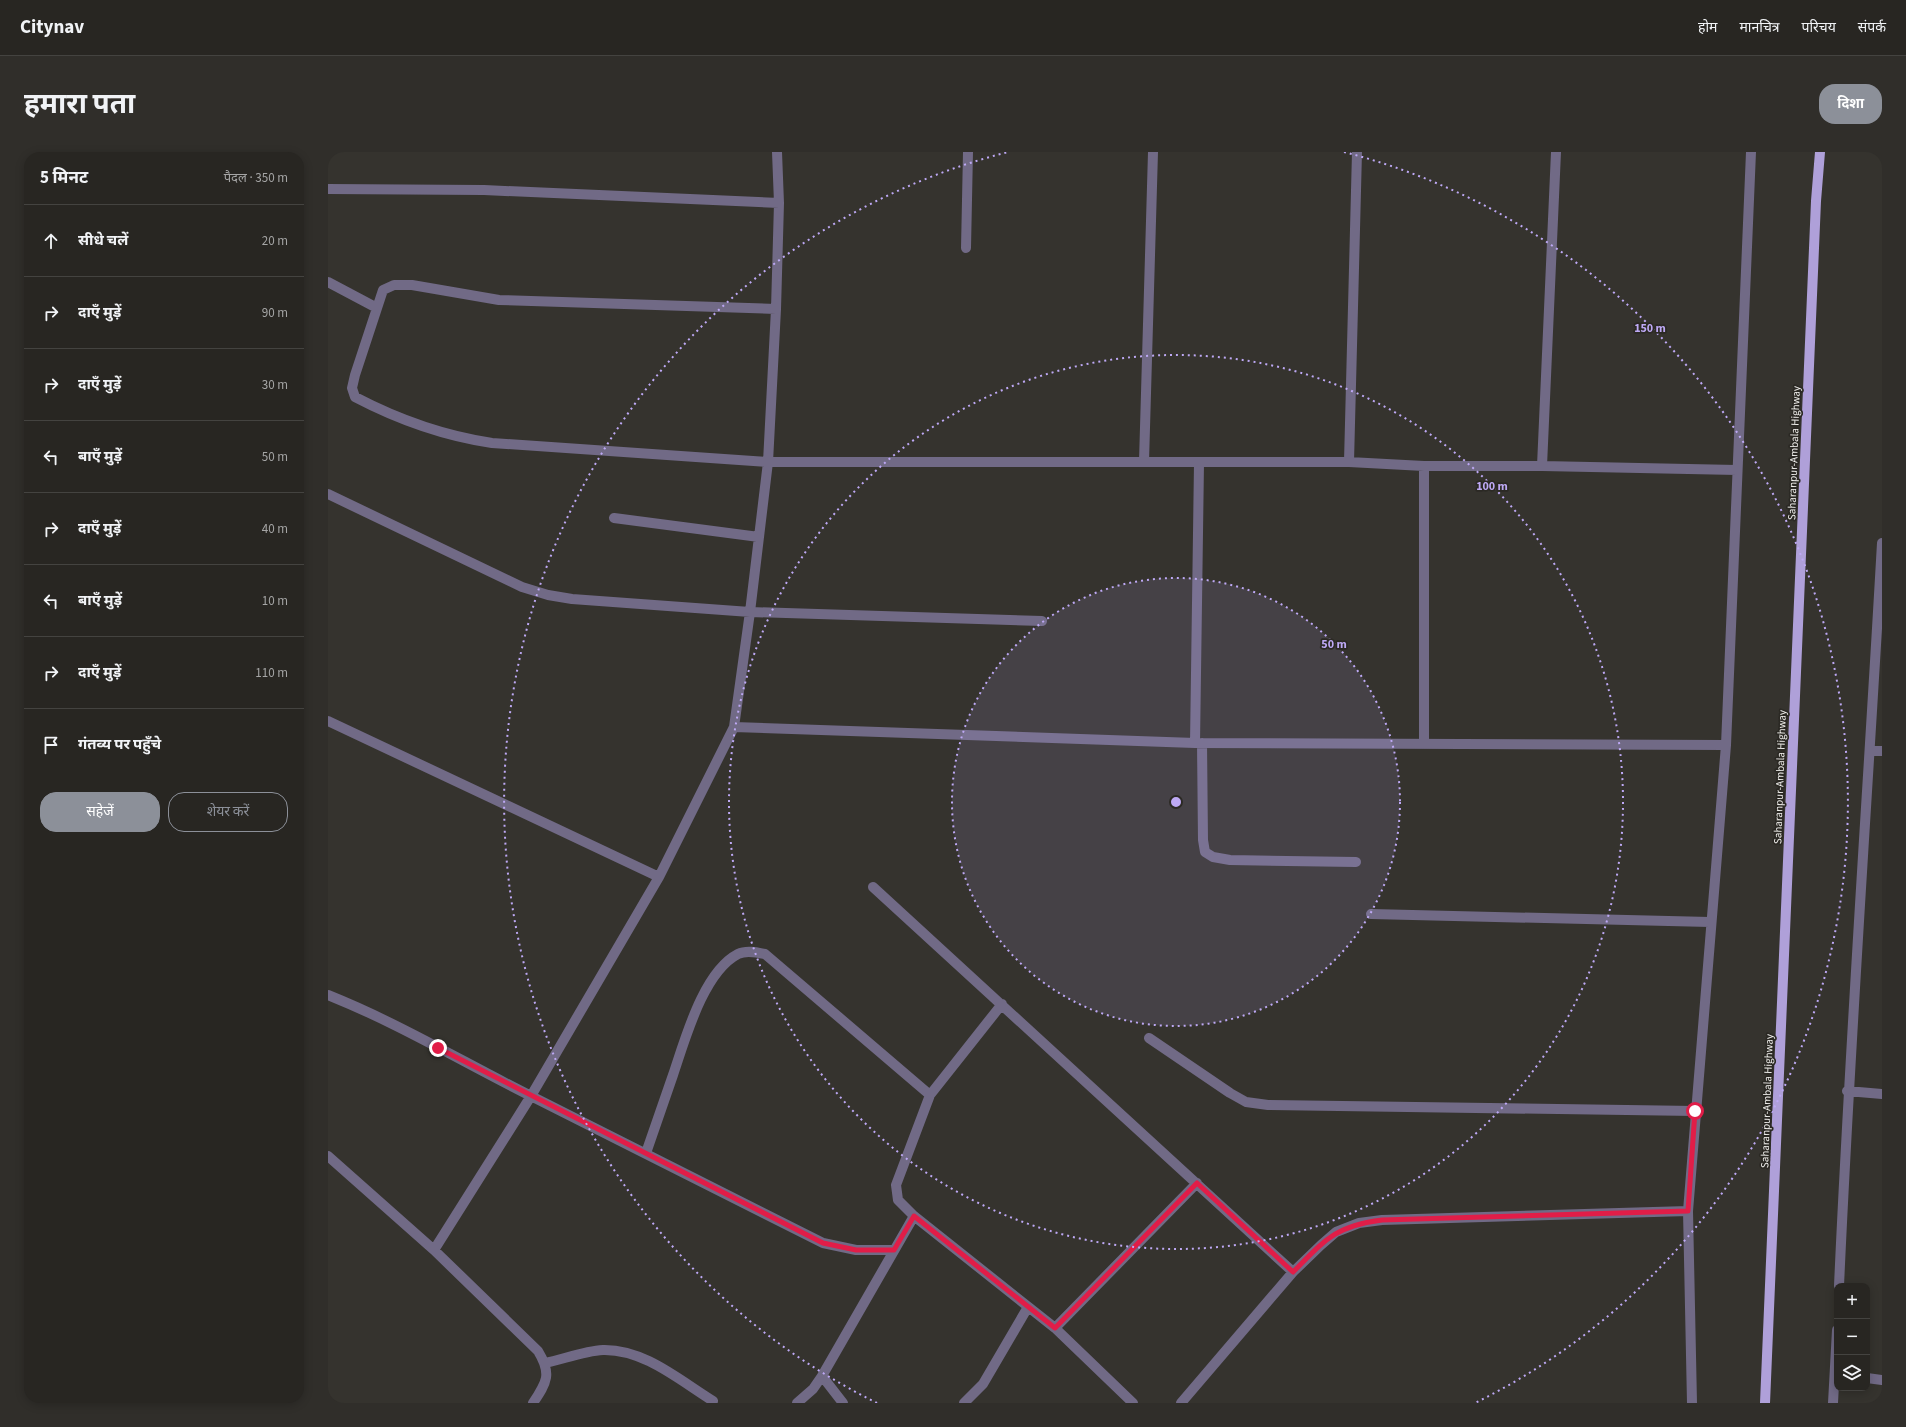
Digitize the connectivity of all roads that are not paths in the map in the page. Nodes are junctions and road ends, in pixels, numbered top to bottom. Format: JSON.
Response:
{"nodes":[{"id":1,"x":777,"y":152,"type":"edge"},
{"id":2,"x":968,"y":152,"type":"edge"},
{"id":3,"x":1153,"y":152,"type":"edge"},
{"id":4,"x":1357,"y":152,"type":"edge"},
{"id":5,"x":1556,"y":152,"type":"edge"},
{"id":6,"x":1751,"y":152,"type":"edge"},
{"id":7,"x":1820,"y":152,"type":"edge"},
{"id":8,"x":328,"y":189,"type":"edge"},
{"id":9,"x":778,"y":203,"type":"junction"},
{"id":10,"x":966,"y":248,"type":"dead end"},
{"id":11,"x":328,"y":282,"type":"edge"},
{"id":12,"x":376,"y":308,"type":"junction"},
{"id":13,"x":776,"y":309,"type":"junction"},
{"id":14,"x":768,"y":462,"type":"junction"},
{"id":15,"x":1144,"y":462,"type":"junction"},
{"id":16,"x":1349,"y":462,"type":"junction"},
{"id":17,"x":1199,"y":463,"type":"junction"},
{"id":18,"x":1424,"y":466,"type":"junction"},
{"id":19,"x":1542,"y":466,"type":"junction"},
{"id":20,"x":1737,"y":470,"type":"junction"},
{"id":21,"x":328,"y":494,"type":"edge"},
{"id":22,"x":614,"y":518,"type":"dead end"},
{"id":23,"x":759,"y":537,"type":"junction"},
{"id":24,"x":1882,"y":543,"type":"edge"},
{"id":25,"x":750,"y":612,"type":"junction"},
{"id":26,"x":1042,"y":621,"type":"dead end"},
{"id":27,"x":328,"y":721,"type":"edge"},
{"id":28,"x":734,"y":727,"type":"junction"},
{"id":29,"x":1199,"y":743,"type":"junction"},
{"id":30,"x":1424,"y":744,"type":"junction"},
{"id":31,"x":1726,"y":745,"type":"junction"},
{"id":32,"x":1870,"y":751,"type":"junction"},
{"id":33,"x":1882,"y":751,"type":"edge"},
{"id":34,"x":1356,"y":862,"type":"dead end"},
{"id":35,"x":659,"y":877,"type":"junction"},
{"id":36,"x":873,"y":886,"type":"dead end"},
{"id":37,"x":1370,"y":914,"type":"dead end"},
{"id":38,"x":1710,"y":922,"type":"junction"},
{"id":39,"x":328,"y":995,"type":"edge"},
{"id":40,"x":1002,"y":1004,"type":"junction"},
{"id":41,"x":1150,"y":1038,"type":"dead end"},
{"id":42,"x":1848,"y":1091,"type":"junction"},
{"id":43,"x":1882,"y":1094,"type":"edge"},
{"id":44,"x":930,"y":1095,"type":"junction"},
{"id":45,"x":531,"y":1096,"type":"junction"},
{"id":46,"x":1695,"y":1111,"type":"junction"},
{"id":47,"x":646,"y":1153,"type":"junction"},
{"id":48,"x":328,"y":1156,"type":"edge"},
{"id":49,"x":1197,"y":1183,"type":"junction"},
{"id":50,"x":1688,"y":1211,"type":"junction"},
{"id":51,"x":914,"y":1216,"type":"junction"},
{"id":52,"x":434,"y":1250,"type":"junction"},
{"id":53,"x":894,"y":1250,"type":"junction"},
{"id":54,"x":1293,"y":1272,"type":"junction"},
{"id":55,"x":1839,"y":1283,"type":"edge"},
{"id":56,"x":1028,"y":1307,"type":"junction"},
{"id":57,"x":1055,"y":1328,"type":"junction"},
{"id":58,"x":545,"y":1363,"type":"junction"},
{"id":59,"x":822,"y":1376,"type":"junction"},
{"id":60,"x":1870,"y":1378,"type":"edge"},
{"id":61,"x":1882,"y":1380,"type":"edge"},
{"id":62,"x":1834,"y":1391,"type":"edge"},
{"id":63,"x":715,"y":1402,"type":"edge"},
{"id":64,"x":533,"y":1403,"type":"edge"},
{"id":65,"x":797,"y":1403,"type":"edge"},
{"id":66,"x":843,"y":1403,"type":"edge"},
{"id":67,"x":964,"y":1403,"type":"edge"},
{"id":68,"x":1133,"y":1403,"type":"edge"},
{"id":69,"x":1181,"y":1403,"type":"edge"},
{"id":70,"x":1692,"y":1403,"type":"edge"},
{"id":71,"x":1765,"y":1403,"type":"edge"},
{"id":72,"x":1833,"y":1403,"type":"edge"}],
"edges":[{"from":1,"to":9,"type":"street"},
{"from":2,"to":10,"type":"street"},
{"from":3,"to":15,"type":"street"},
{"from":4,"to":16,"type":"street"},
{"from":5,"to":19,"type":"street"},
{"from":6,"to":20,"type":"street"},
{"from":7,"to":71,"type":"main road","name":"Saharanpur-Ambala Highway"},
{"from":8,"to":9,"type":"street"},
{"from":9,"to":13,"type":"street"},
{"from":11,"to":12,"type":"street"},
{"from":12,"to":13,"type":"street"},
{"from":12,"to":14,"type":"street"},
{"from":13,"to":14,"type":"street"},
{"from":14,"to":15,"type":"street"},
{"from":14,"to":23,"type":"street"},
{"from":15,"to":17,"type":"street"},
{"from":16,"to":17,"type":"street"},
{"from":16,"to":18,"type":"street"},
{"from":17,"to":29,"type":"street"},
{"from":18,"to":19,"type":"street"},
{"from":18,"to":30,"type":"street"},
{"from":19,"to":20,"type":"street"},
{"from":20,"to":31,"type":"street"},
{"from":21,"to":25,"type":"street"},
{"from":22,"to":23,"type":"street"},
{"from":23,"to":25,"type":"street"},
{"from":24,"to":32,"type":"street"},
{"from":25,"to":26,"type":"street"},
{"from":25,"to":28,"type":"street"},
{"from":27,"to":35,"type":"street"},
{"from":28,"to":29,"type":"street"},
{"from":28,"to":35,"type":"street"},
{"from":29,"to":30,"type":"street"},
{"from":29,"to":34,"type":"street"},
{"from":30,"to":31,"type":"street"},
{"from":31,"to":38,"type":"street"},
{"from":32,"to":33,"type":"street"},
{"from":32,"to":42,"type":"street"},
{"from":35,"to":45,"type":"street"},
{"from":36,"to":40,"type":"street"},
{"from":37,"to":38,"type":"street"},
{"from":38,"to":46,"type":"street"},
{"from":39,"to":45,"type":"street"},
{"from":40,"to":44,"type":"street"},
{"from":40,"to":49,"type":"street"},
{"from":41,"to":46,"type":"street"},
{"from":42,"to":43,"type":"street"},
{"from":42,"to":55,"type":"street"},
{"from":44,"to":47,"type":"street"},
{"from":44,"to":51,"type":"street"},
{"from":45,"to":47,"type":"street"},
{"from":45,"to":52,"type":"street"},
{"from":46,"to":50,"type":"street"},
{"from":47,"to":53,"type":"street"},
{"from":48,"to":52,"type":"street"},
{"from":49,"to":54,"type":"street"},
{"from":49,"to":57,"type":"street"},
{"from":50,"to":54,"type":"street"},
{"from":50,"to":70,"type":"street"},
{"from":51,"to":53,"type":"street"},
{"from":51,"to":56,"type":"street"},
{"from":52,"to":58,"type":"street"},
{"from":53,"to":59,"type":"street"},
{"from":54,"to":69,"type":"street"},
{"from":56,"to":57,"type":"street"},
{"from":56,"to":67,"type":"street"},
{"from":57,"to":68,"type":"street"},
{"from":58,"to":63,"type":"street"},
{"from":58,"to":64,"type":"street"},
{"from":59,"to":65,"type":"street"},
{"from":59,"to":66,"type":"street"},
{"from":60,"to":61,"type":"street"},
{"from":62,"to":72,"type":"street"}]}
